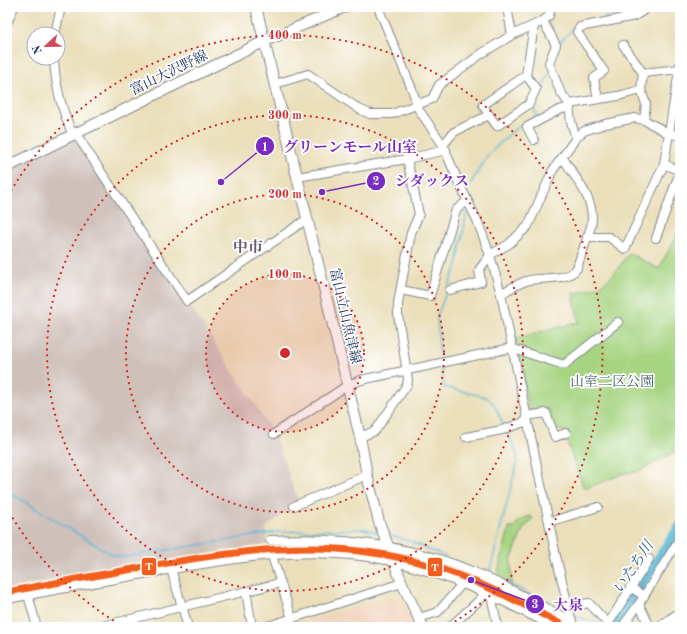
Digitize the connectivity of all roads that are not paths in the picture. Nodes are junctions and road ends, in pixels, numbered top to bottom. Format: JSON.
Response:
{"nodes":[{"id":1,"x":14,"y":7,"type":"edge"},
{"id":2,"x":61,"y":7,"type":"edge"},
{"id":3,"x":256,"y":7,"type":"edge"},
{"id":4,"x":345,"y":7,"type":"edge"},
{"id":5,"x":378,"y":7,"type":"edge"},
{"id":6,"x":507,"y":7,"type":"edge"},
{"id":7,"x":551,"y":7,"type":"edge"},
{"id":8,"x":644,"y":7,"type":"edge"},
{"id":9,"x":7,"y":21,"type":"edge"},
{"id":10,"x":543,"y":21,"type":"junction"},
{"id":11,"x":57,"y":26,"type":"edge"},
{"id":12,"x":534,"y":26,"type":"junction"},
{"id":13,"x":512,"y":35,"type":"junction"},
{"id":14,"x":264,"y":42,"type":"junction"},
{"id":15,"x":623,"y":45,"type":"dead end"},
{"id":16,"x":54,"y":66,"type":"edge"},
{"id":17,"x":680,"y":67,"type":"edge"},
{"id":18,"x":643,"y":73,"type":"junction"},
{"id":19,"x":526,"y":75,"type":"junction"},
{"id":20,"x":275,"y":84,"type":"junction"},
{"id":21,"x":641,"y":90,"type":"junction"},
{"id":22,"x":598,"y":99,"type":"junction"},
{"id":23,"x":417,"y":103,"type":"junction"},
{"id":24,"x":569,"y":106,"type":"junction"},
{"id":25,"x":489,"y":115,"type":"junction"},
{"id":26,"x":644,"y":120,"type":"junction"},
{"id":27,"x":668,"y":133,"type":"junction"},
{"id":28,"x":75,"y":134,"type":"junction"},
{"id":29,"x":680,"y":136,"type":"edge"},
{"id":30,"x":576,"y":138,"type":"junction"},
{"id":31,"x":534,"y":140,"type":"dead end"},
{"id":32,"x":444,"y":147,"type":"junction"},
{"id":33,"x":563,"y":158,"type":"junction"},
{"id":34,"x":407,"y":159,"type":"junction"},
{"id":35,"x":664,"y":164,"type":"junction"},
{"id":36,"x":7,"y":167,"type":"edge"},
{"id":37,"x":297,"y":177,"type":"junction"},
{"id":38,"x":468,"y":201,"type":"junction"},
{"id":39,"x":307,"y":220,"type":"junction"},
{"id":40,"x":587,"y":237,"type":"junction"},
{"id":41,"x":656,"y":238,"type":"dead end"},
{"id":42,"x":490,"y":255,"type":"junction"},
{"id":43,"x":401,"y":290,"type":"junction"},
{"id":44,"x":450,"y":290,"type":"dead end"},
{"id":45,"x":501,"y":294,"type":"junction"},
{"id":46,"x":618,"y":322,"type":"dead end"},
{"id":47,"x":511,"y":348,"type":"junction"},
{"id":48,"x":408,"y":370,"type":"junction"},
{"id":49,"x":348,"y":385,"type":"junction"},
{"id":50,"x":527,"y":418,"type":"junction"},
{"id":51,"x":566,"y":433,"type":"dead end"},
{"id":52,"x":274,"y":434,"type":"dead end"},
{"id":53,"x":360,"y":437,"type":"junction"},
{"id":54,"x":466,"y":437,"type":"dead end"},
{"id":55,"x":367,"y":475,"type":"junction"},
{"id":56,"x":294,"y":506,"type":"dead end"},
{"id":57,"x":598,"y":506,"type":"dead end"},
{"id":58,"x":549,"y":522,"type":"junction"},
{"id":59,"x":680,"y":538,"type":"edge"},
{"id":60,"x":270,"y":540,"type":"dead end"},
{"id":61,"x":388,"y":548,"type":"junction"},
{"id":62,"x":272,"y":556,"type":"junction"},
{"id":63,"x":649,"y":559,"type":"dead end"},
{"id":64,"x":395,"y":563,"type":"junction"},
{"id":65,"x":171,"y":569,"type":"junction"},
{"id":66,"x":280,"y":583,"type":"junction"},
{"id":67,"x":402,"y":583,"type":"junction"},
{"id":68,"x":462,"y":584,"type":"junction"},
{"id":69,"x":630,"y":587,"type":"junction"},
{"id":70,"x":246,"y":592,"type":"junction"},
{"id":71,"x":28,"y":595,"type":"junction"},
{"id":72,"x":488,"y":595,"type":"junction"},
{"id":73,"x":644,"y":596,"type":"junction"},
{"id":74,"x":7,"y":599,"type":"edge"},
{"id":75,"x":639,"y":604,"type":"junction"},
{"id":76,"x":182,"y":607,"type":"junction"},
{"id":77,"x":569,"y":608,"type":"junction"},
{"id":78,"x":680,"y":613,"type":"edge"},
{"id":79,"x":292,"y":618,"type":"junction"},
{"id":80,"x":421,"y":623,"type":"edge"},
{"id":81,"x":572,"y":624,"type":"edge"},
{"id":82,"x":36,"y":627,"type":"edge"},
{"id":83,"x":98,"y":627,"type":"edge"},
{"id":84,"x":188,"y":627,"type":"edge"},
{"id":85,"x":252,"y":627,"type":"edge"},
{"id":86,"x":265,"y":627,"type":"edge"},
{"id":87,"x":450,"y":627,"type":"edge"},
{"id":88,"x":498,"y":627,"type":"edge"},
{"id":89,"x":554,"y":627,"type":"edge"},
{"id":90,"x":622,"y":627,"type":"edge"},
{"id":91,"x":650,"y":627,"type":"edge"},
{"id":92,"x":660,"y":627,"type":"edge"}],
"edges":[{"from":1,"to":9,"type":"street"},
{"from":2,"to":11,"type":"street"},
{"from":3,"to":14,"type":"main road","name":"富山立山魚津線"},
{"from":4,"to":14,"type":"main road","name":"富山大沢野線"},
{"from":5,"to":23,"type":"street"},
{"from":6,"to":13,"type":"street"},
{"from":7,"to":10,"type":"street"},
{"from":8,"to":22,"type":"street"},
{"from":10,"to":12,"type":"street"},
{"from":10,"to":24,"type":"street"},
{"from":12,"to":13,"type":"street"},
{"from":12,"to":19,"type":"street"},
{"from":13,"to":23,"type":"street"},
{"from":14,"to":20,"type":"main road","name":"富山立山魚津線"},
{"from":14,"to":28,"type":"main road","name":"富山大沢野線"},
{"from":15,"to":18,"type":"street"},
{"from":16,"to":28,"type":"street"},
{"from":17,"to":18,"type":"street"},
{"from":17,"to":27,"type":"street"},
{"from":18,"to":21,"type":"street"},
{"from":19,"to":25,"type":"street"},
{"from":19,"to":25,"type":"street"},
{"from":20,"to":23,"type":"street"},
{"from":20,"to":37,"type":"main road","name":"富山立山魚津線"},
{"from":21,"to":22,"type":"street"},
{"from":21,"to":26,"type":"street"},
{"from":22,"to":24,"type":"street"},
{"from":23,"to":32,"type":"street"},
{"from":24,"to":30,"type":"street"},
{"from":24,"to":31,"type":"street"},
{"from":25,"to":32,"type":"street"},
{"from":26,"to":27,"type":"street"},
{"from":26,"to":30,"type":"street"},
{"from":27,"to":29,"type":"street"},
{"from":27,"to":35,"type":"street"},
{"from":28,"to":36,"type":"main road","name":"富山大沢野線"},
{"from":28,"to":39,"type":"street"},
{"from":30,"to":33,"type":"street"},
{"from":32,"to":34,"type":"street"},
{"from":32,"to":38,"type":"street"},
{"from":33,"to":40,"type":"street"},
{"from":33,"to":42,"type":"street"},
{"from":34,"to":37,"type":"street"},
{"from":34,"to":43,"type":"street"},
{"from":35,"to":40,"type":"street"},
{"from":35,"to":41,"type":"street"},
{"from":37,"to":39,"type":"main road","name":"富山立山魚津線"},
{"from":38,"to":42,"type":"street"},
{"from":38,"to":43,"type":"street"},
{"from":39,"to":49,"type":"main road","name":"富山立山魚津線"},
{"from":40,"to":45,"type":"street"},
{"from":42,"to":44,"type":"street"},
{"from":42,"to":45,"type":"street"},
{"from":43,"to":48,"type":"street"},
{"from":45,"to":47,"type":"street"},
{"from":46,"to":47,"type":"street"},
{"from":47,"to":48,"type":"street"},
{"from":47,"to":50,"type":"street"},
{"from":48,"to":49,"type":"street"},
{"from":48,"to":53,"type":"street"},
{"from":49,"to":52,"type":"street"},
{"from":49,"to":53,"type":"main road","name":"富山立山魚津線"},
{"from":50,"to":51,"type":"street"},
{"from":50,"to":54,"type":"street"},
{"from":50,"to":58,"type":"street"},
{"from":53,"to":55,"type":"main road","name":"富山立山魚津線"},
{"from":55,"to":56,"type":"street"},
{"from":55,"to":61,"type":"main road","name":"富山立山魚津線"},
{"from":57,"to":58,"type":"street"},
{"from":58,"to":77,"type":"street"},
{"from":59,"to":73,"type":"street"},
{"from":60,"to":61,"type":"street"},
{"from":61,"to":64,"type":"main road","name":"富山立山魚津線"},
{"from":61,"to":81,"type":"street"},
{"from":62,"to":64,"type":"street"},
{"from":62,"to":65,"type":"street"},
{"from":62,"to":66,"type":"street"},
{"from":63,"to":69,"type":"street"},
{"from":64,"to":67,"type":"main road","name":"富山立山魚津線"},
{"from":64,"to":68,"type":"street"},
{"from":65,"to":71,"type":"street"},
{"from":65,"to":76,"type":"street"},
{"from":66,"to":70,"type":"street"},
{"from":66,"to":79,"type":"street"},
{"from":67,"to":79,"type":"street"},
{"from":67,"to":80,"type":"main road","name":"富山立山魚津線"},
{"from":68,"to":72,"type":"street"},
{"from":68,"to":80,"type":"street"},
{"from":69,"to":73,"type":"street"},
{"from":69,"to":77,"type":"street"},
{"from":70,"to":76,"type":"street"},
{"from":70,"to":85,"type":"street"},
{"from":71,"to":74,"type":"street"},
{"from":71,"to":82,"type":"street"},
{"from":72,"to":87,"type":"street"},
{"from":72,"to":88,"type":"street"},
{"from":72,"to":89,"type":"street"},
{"from":73,"to":75,"type":"street"},
{"from":75,"to":90,"type":"street"},
{"from":75,"to":91,"type":"street"},
{"from":76,"to":83,"type":"street"},
{"from":76,"to":84,"type":"street"},
{"from":77,"to":81,"type":"street"},
{"from":78,"to":92,"type":"main road"},
{"from":79,"to":86,"type":"street"}]}
